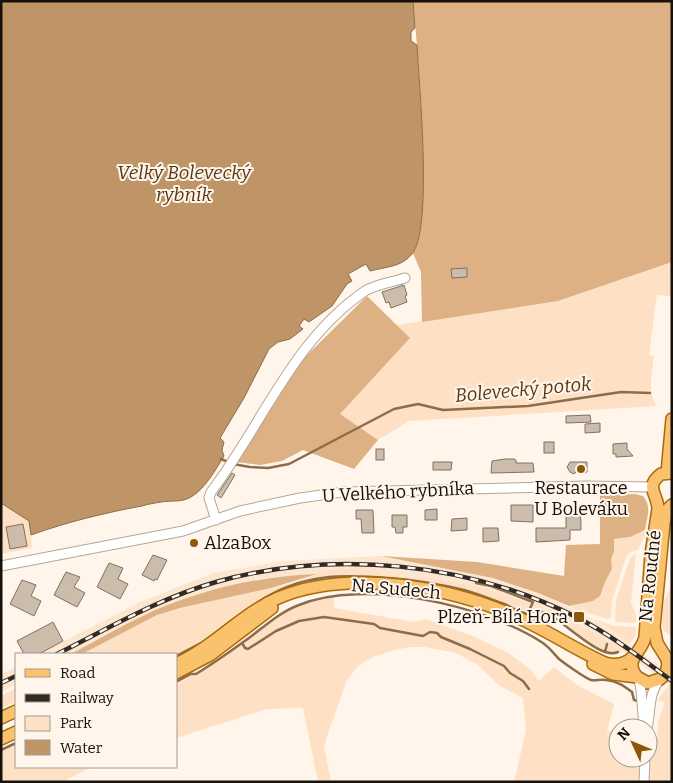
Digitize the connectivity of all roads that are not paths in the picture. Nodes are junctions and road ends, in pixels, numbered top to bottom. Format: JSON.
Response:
{"nodes":[{"id":1,"x":405,"y":278,"type":"dead end"},
{"id":2,"x":672,"y":419,"type":"edge"},
{"id":3,"x":669,"y":473,"type":"edge"},
{"id":4,"x":652,"y":487,"type":"junction"},
{"id":5,"x":656,"y":499,"type":"junction"},
{"id":6,"x":672,"y":505,"type":"edge"},
{"id":7,"x":214,"y":516,"type":"junction"},
{"id":8,"x":1,"y":566,"type":"edge"},
{"id":9,"x":299,"y":592,"type":"junction"},
{"id":10,"x":572,"y":648,"type":"junction"},
{"id":11,"x":667,"y":652,"type":"edge"},
{"id":12,"x":636,"y":654,"type":"junction"},
{"id":13,"x":178,"y":663,"type":"edge"},
{"id":14,"x":178,"y":672,"type":"edge"},
{"id":15,"x":666,"y":674,"type":"edge"},
{"id":16,"x":638,"y":678,"type":"junction"},
{"id":17,"x":15,"y":711,"type":"edge"},
{"id":18,"x":1,"y":718,"type":"edge"},
{"id":19,"x":645,"y":718,"type":"edge"},
{"id":20,"x":648,"y":718,"type":"edge"},
{"id":21,"x":15,"y":732,"type":"edge"},
{"id":22,"x":1,"y":738,"type":"edge"},
{"id":23,"x":645,"y":768,"type":"edge"},
{"id":24,"x":644,"y":782,"type":"edge"}],
"edges":[{"from":1,"to":7,"type":"street"},
{"from":2,"to":3,"type":"main road"},
{"from":3,"to":4,"type":"main road"},
{"from":4,"to":5,"type":"main road","name":"Na Roudné"},
{"from":4,"to":7,"type":"street","name":"U Velkého rybníka"},
{"from":5,"to":6,"type":"main road","name":"Na Roudné"},
{"from":5,"to":12,"type":"main road","name":"Na Roudné"},
{"from":6,"to":11,"type":"main road","name":"Na Roudné"},
{"from":7,"to":8,"type":"street","name":"U Velkého rybníka"},
{"from":9,"to":10,"type":"main road","name":"Na Sudech"},
{"from":9,"to":13,"type":"main road","name":"Na Sudech"},
{"from":9,"to":14,"type":"main road","name":"Na Sudech"},
{"from":10,"to":12,"type":"main road","name":"Na Sudech"},
{"from":10,"to":16,"type":"main road","name":"Na Sudech"},
{"from":11,"to":12,"type":"main road","name":"Na Roudné"},
{"from":11,"to":15,"type":"main road","name":"Na Roudné"},
{"from":12,"to":16,"type":"main road","name":"Na Roudné"},
{"from":15,"to":16,"type":"main road"},
{"from":15,"to":20,"type":"street","name":"Na Roudné"},
{"from":16,"to":19,"type":"street","name":"Na Roudné"},
{"from":17,"to":18,"type":"main road"},
{"from":21,"to":22,"type":"main road"},
{"from":23,"to":24,"type":"street"}]}
